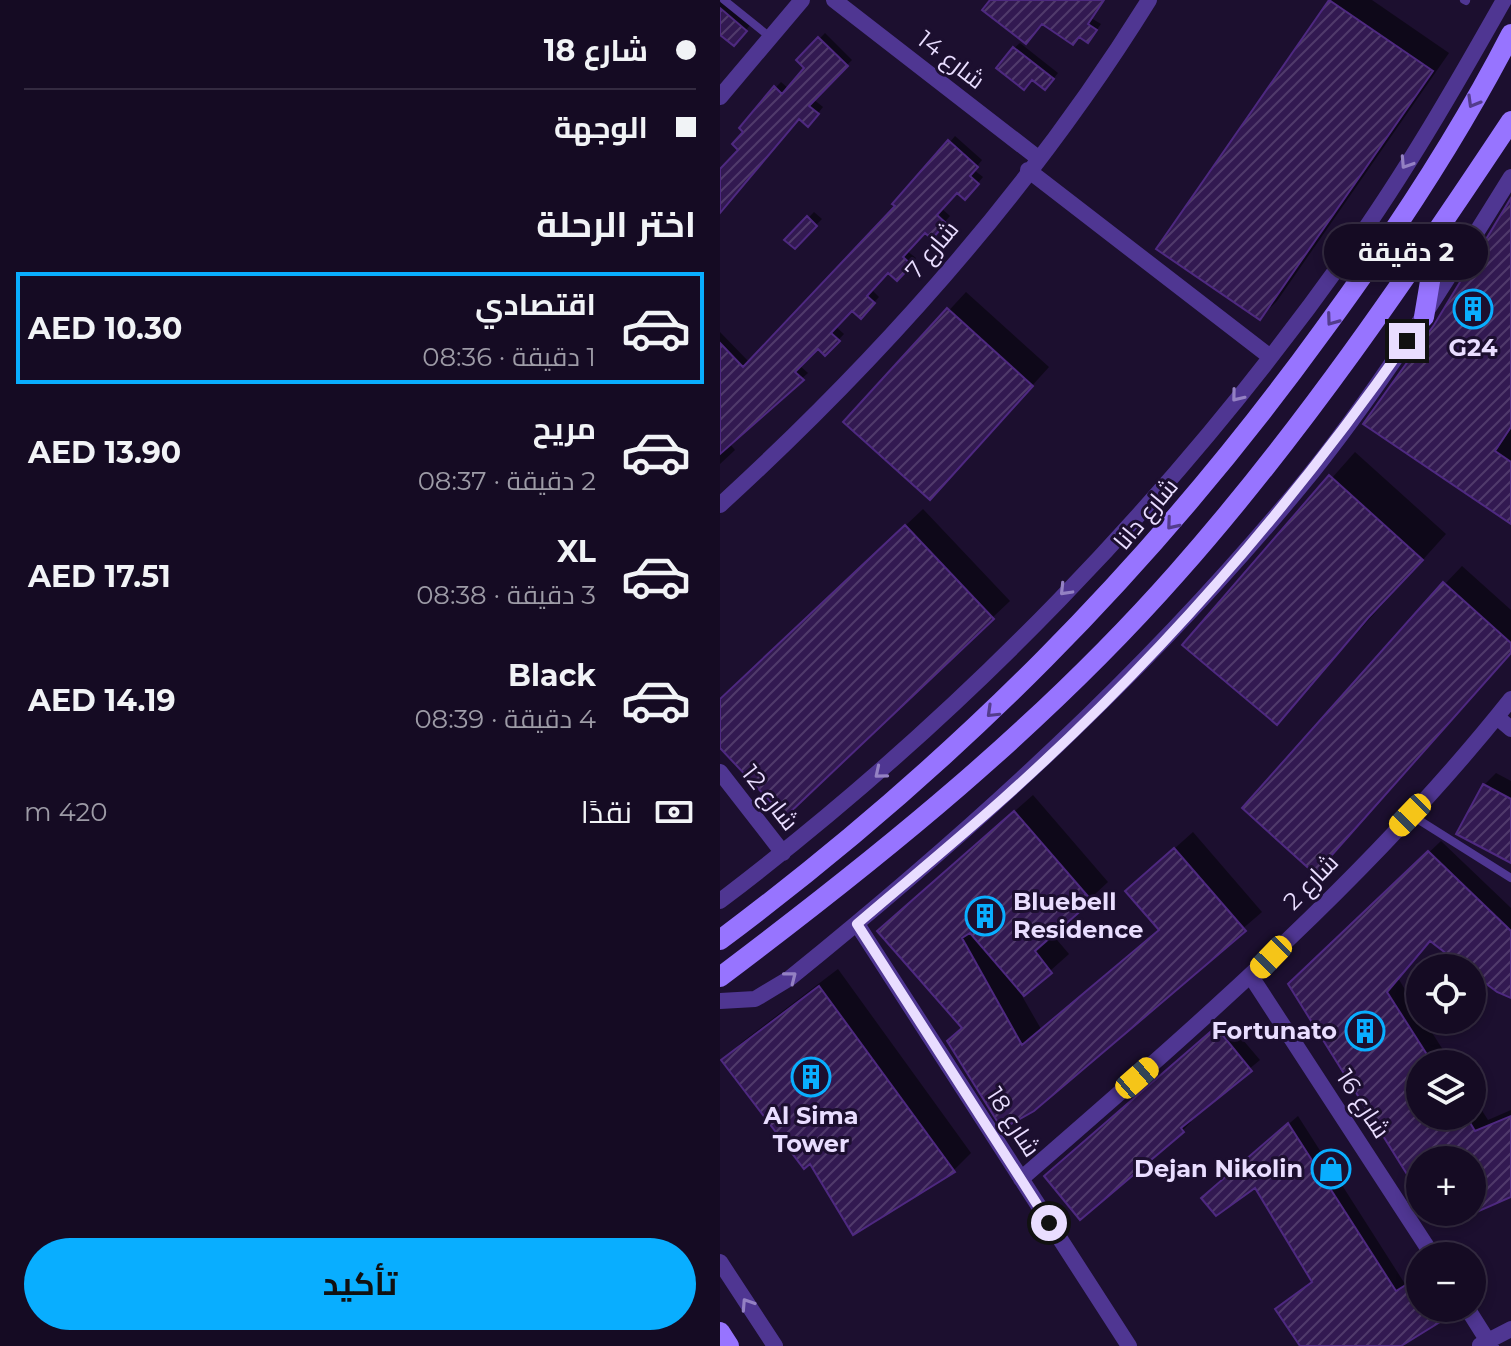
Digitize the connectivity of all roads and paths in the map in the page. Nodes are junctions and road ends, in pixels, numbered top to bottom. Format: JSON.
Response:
{"nodes":[{"id":1,"x":724,"y":0,"type":"edge"},
{"id":2,"x":802,"y":0,"type":"edge"},
{"id":3,"x":834,"y":0,"type":"edge"},
{"id":4,"x":1149,"y":0,"type":"edge"},
{"id":5,"x":1504,"y":0,"type":"edge"},
{"id":6,"x":1511,"y":34,"type":"edge"},
{"id":7,"x":770,"y":37,"type":"junction"},
{"id":8,"x":720,"y":97,"type":"edge"},
{"id":9,"x":1511,"y":121,"type":"edge"},
{"id":10,"x":1033,"y":164,"type":"junction"},
{"id":11,"x":1511,"y":177,"type":"edge"},
{"id":12,"x":1439,"y":229,"type":"junction"},
{"id":13,"x":1424,"y":317,"type":"junction"},
{"id":14,"x":1269,"y":356,"type":"junction"},
{"id":15,"x":720,"y":505,"type":"edge"},
{"id":16,"x":1511,"y":699,"type":"edge"},
{"id":17,"x":1497,"y":717,"type":"junction"},
{"id":18,"x":1511,"y":729,"type":"edge"},
{"id":19,"x":720,"y":772,"type":"edge"},
{"id":20,"x":1410,"y":815,"type":"junction"},
{"id":21,"x":783,"y":853,"type":"junction"},
{"id":22,"x":1511,"y":878,"type":"edge"},
{"id":23,"x":829,"y":895,"type":"junction"},
{"id":24,"x":720,"y":901,"type":"edge"},
{"id":25,"x":857,"y":924,"type":"junction"},
{"id":26,"x":720,"y":940,"type":"edge"},
{"id":27,"x":720,"y":977,"type":"edge"},
{"id":28,"x":1252,"y":978,"type":"junction"},
{"id":29,"x":720,"y":993,"type":"edge"},
{"id":30,"x":720,"y":1001,"type":"edge"},
{"id":31,"x":1021,"y":1179,"type":"junction"},
{"id":32,"x":1424,"y":1242,"type":"edge"},
{"id":33,"x":720,"y":1262,"type":"edge"},
{"id":34,"x":1474,"y":1322,"type":"edge"},
{"id":35,"x":1511,"y":1329,"type":"edge"},
{"id":36,"x":720,"y":1332,"type":"edge"},
{"id":37,"x":1486,"y":1344,"type":"edge"},
{"id":38,"x":729,"y":1346,"type":"edge"},
{"id":39,"x":775,"y":1346,"type":"edge"},
{"id":40,"x":1129,"y":1346,"type":"edge"}],
"edges":[{"from":1,"to":7,"type":"lane"},
{"from":2,"to":7,"type":"street"},
{"from":3,"to":10,"type":"street","name":"شارع 14"},
{"from":4,"to":10,"type":"street","name":"شارع 7"},
{"from":5,"to":14,"type":"street","one_way":true},
{"from":6,"to":26,"type":"street","name":"شارع دانا","one_way":true},
{"from":7,"to":8,"type":"street"},
{"from":9,"to":12,"type":"street"},
{"from":10,"to":14,"type":"street","name":"شارع 14"},
{"from":10,"to":15,"type":"street","name":"شارع 7"},
{"from":11,"to":13,"type":"street"},
{"from":12,"to":13,"type":"street"},
{"from":12,"to":23,"type":"street"},
{"from":13,"to":25,"type":"street"},
{"from":14,"to":21,"type":"street","one_way":true},
{"from":16,"to":17,"type":"street","name":"شارع 2"},
{"from":17,"to":18,"type":"street"},
{"from":17,"to":20,"type":"street","name":"شارع 2"},
{"from":19,"to":21,"type":"street","name":"شارع 12"},
{"from":20,"to":22,"type":"lane"},
{"from":20,"to":28,"type":"street","name":"شارع 2"},
{"from":21,"to":24,"type":"street"},
{"from":23,"to":27,"type":"street"},
{"from":23,"to":29,"type":"street"},
{"from":30,"to":25,"type":"street","one_way":true},
{"from":25,"to":31,"type":"street","name":"شارع 18"},
{"from":28,"to":31,"type":"street","name":"شارع 2"},
{"from":28,"to":32,"type":"street","name":"شارع 16"},
{"from":31,"to":40,"type":"street","name":"شارع 18"},
{"from":39,"to":33,"type":"street","one_way":true},
{"from":34,"to":37,"type":"street"},
{"from":35,"to":37,"type":"street"},
{"from":36,"to":38,"type":"street"}]}
